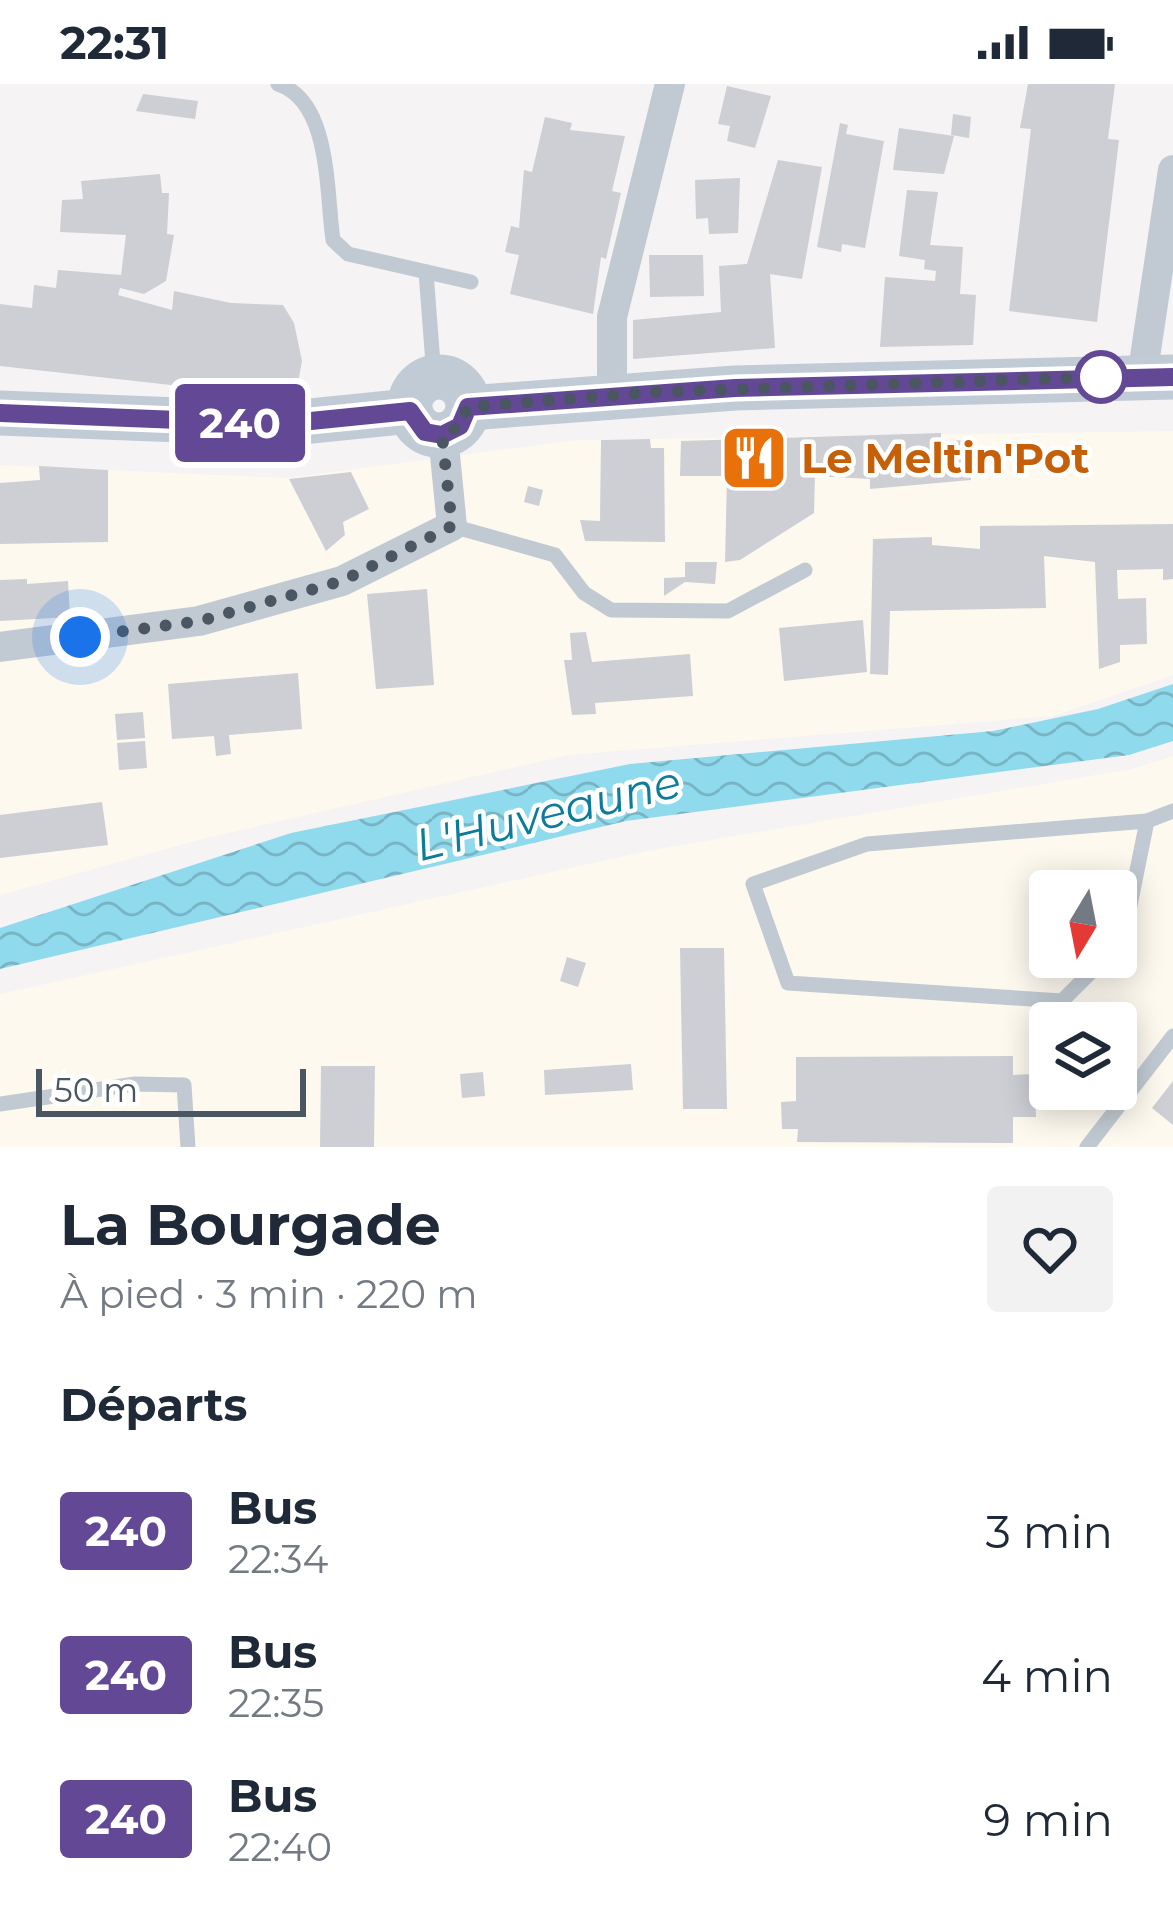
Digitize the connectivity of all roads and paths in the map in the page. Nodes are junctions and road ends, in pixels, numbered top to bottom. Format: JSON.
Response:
{"nodes":[{"id":1,"x":278,"y":84,"type":"edge"},
{"id":2,"x":670,"y":84,"type":"edge"},
{"id":3,"x":1173,"y":170,"type":"edge"},
{"id":4,"x":427,"y":272,"type":"junction"},
{"id":5,"x":471,"y":282,"type":"dead end"},
{"id":6,"x":1157,"y":377,"type":"edge"},
{"id":7,"x":612,"y":394,"type":"junction"},
{"id":8,"x":439,"y":408,"type":"junction"},
{"id":9,"x":0,"y":413,"type":"edge"},
{"id":10,"x":452,"y":526,"type":"junction"},
{"id":11,"x":805,"y":570,"type":"dead end"},
{"id":12,"x":0,"y":646,"type":"edge"},
{"id":13,"x":1173,"y":811,"type":"edge"},
{"id":14,"x":1148,"y":821,"type":"junction"},
{"id":15,"x":1137,"y":873,"type":"edge"},
{"id":16,"x":1085,"y":978,"type":"edge"},
{"id":17,"x":1062,"y":1001,"type":"joint"},
{"id":18,"x":1173,"y":1036,"type":"edge"},
{"id":19,"x":0,"y":1104,"type":"edge"},
{"id":20,"x":188,"y":1147,"type":"edge"},
{"id":21,"x":1088,"y":1147,"type":"edge"}],
"edges":[{"from":1,"to":4,"type":"lane"},
{"from":2,"to":7,"type":"street"},
{"from":3,"to":6,"type":"street"},
{"from":4,"to":5,"type":"lane"},
{"from":4,"to":8,"type":"lane"},
{"from":6,"to":7,"type":"main road"},
{"from":7,"to":8,"type":"main road"},
{"from":8,"to":9,"type":"main road"},
{"from":8,"to":10,"type":"street"},
{"from":10,"to":11,"type":"lane"},
{"from":10,"to":12,"type":"street"},
{"from":13,"to":14,"type":"lane"},
{"from":14,"to":15,"type":"lane"},
{"from":14,"to":17,"type":"lane"},
{"from":16,"to":17,"type":"lane"},
{"from":18,"to":21,"type":"lane"},
{"from":19,"to":20,"type":"lane"}]}
